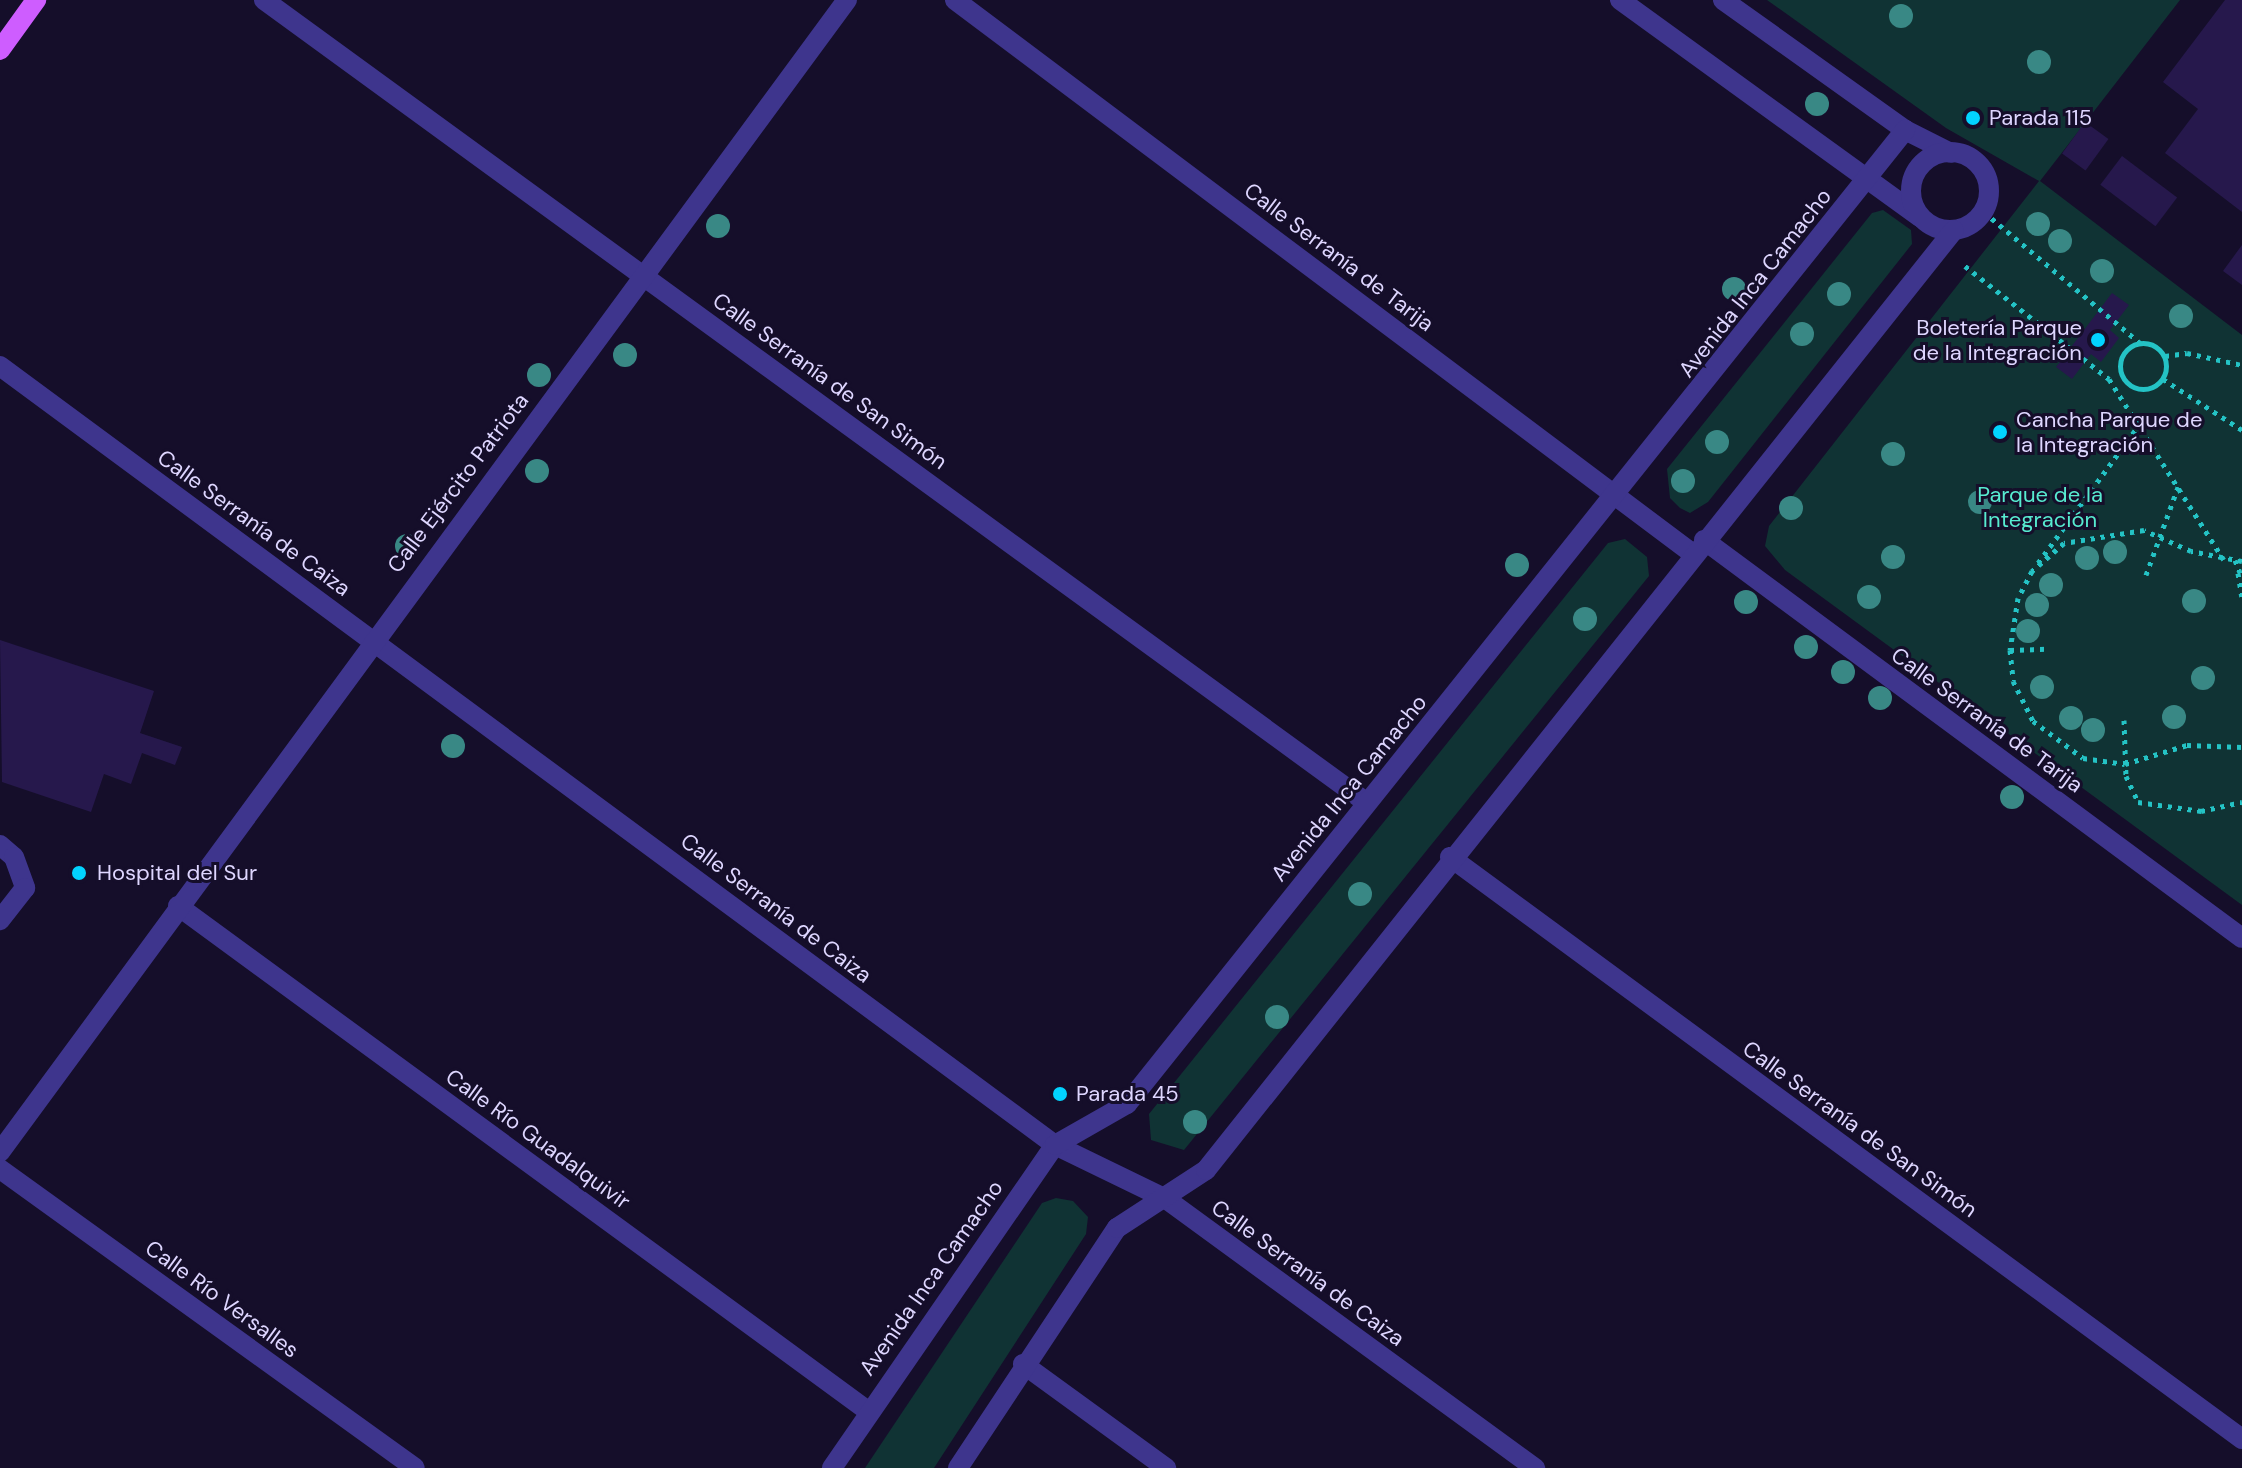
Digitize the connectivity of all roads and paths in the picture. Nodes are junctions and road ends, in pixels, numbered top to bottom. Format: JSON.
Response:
{"nodes":[{"id":1,"x":36,"y":0,"type":"edge"},
{"id":2,"x":264,"y":0,"type":"edge"},
{"id":3,"x":847,"y":0,"type":"edge"},
{"id":4,"x":955,"y":0,"type":"edge"},
{"id":5,"x":1620,"y":0,"type":"edge"},
{"id":6,"x":1723,"y":0,"type":"edge"},
{"id":7,"x":0,"y":50,"type":"edge"},
{"id":8,"x":1905,"y":130,"type":"junction"},
{"id":9,"x":1951,"y":153,"type":"junction"},
{"id":10,"x":1870,"y":176,"type":"junction"},
{"id":11,"x":1984,"y":212,"type":"junction"},
{"id":12,"x":1920,"y":217,"type":"junction"},
{"id":13,"x":1954,"y":230,"type":"junction"},
{"id":14,"x":1939,"y":246,"type":"junction"},
{"id":15,"x":643,"y":274,"type":"junction"},
{"id":16,"x":2140,"y":343,"type":"junction"},
{"id":17,"x":2165,"y":356,"type":"junction"},
{"id":18,"x":2242,"y":365,"type":"edge"},
{"id":19,"x":0,"y":366,"type":"edge"},
{"id":20,"x":2163,"y":379,"type":"junction"},
{"id":21,"x":2127,"y":383,"type":"junction"},
{"id":22,"x":2119,"y":394,"type":"junction"},
{"id":23,"x":2139,"y":425,"type":"junction"},
{"id":24,"x":2242,"y":430,"type":"edge"},
{"id":25,"x":2178,"y":487,"type":"junction"},
{"id":26,"x":1619,"y":496,"type":"junction"},
{"id":27,"x":2157,"y":536,"type":"junction"},
{"id":28,"x":1699,"y":547,"type":"junction"},
{"id":29,"x":2239,"y":560,"type":"edge"},
{"id":30,"x":2224,"y":561,"type":"junction"},
{"id":31,"x":2032,"y":571,"type":"junction"},
{"id":32,"x":2146,"y":575,"type":"dead end"},
{"id":33,"x":2240,"y":575,"type":"edge"},
{"id":34,"x":2242,"y":597,"type":"edge"},
{"id":35,"x":373,"y":638,"type":"junction"},
{"id":36,"x":2047,"y":649,"type":"dead end"},
{"id":37,"x":2010,"y":650,"type":"junction"},
{"id":38,"x":2124,"y":720,"type":"dead end"},
{"id":39,"x":2242,"y":747,"type":"edge"},
{"id":40,"x":2125,"y":764,"type":"junction"},
{"id":41,"x":1366,"y":802,"type":"junction"},
{"id":42,"x":2242,"y":802,"type":"edge"},
{"id":43,"x":0,"y":845,"type":"edge"},
{"id":44,"x":1450,"y":857,"type":"junction"},
{"id":45,"x":178,"y":906,"type":"junction"},
{"id":46,"x":0,"y":920,"type":"edge"},
{"id":47,"x":2242,"y":938,"type":"edge"},
{"id":48,"x":1055,"y":1145,"type":"junction"},
{"id":49,"x":0,"y":1152,"type":"edge"},
{"id":50,"x":0,"y":1169,"type":"edge"},
{"id":51,"x":1166,"y":1199,"type":"junction"},
{"id":52,"x":1023,"y":1364,"type":"junction"},
{"id":53,"x":868,"y":1411,"type":"junction"},
{"id":54,"x":2242,"y":1439,"type":"edge"},
{"id":55,"x":415,"y":1468,"type":"edge"},
{"id":56,"x":832,"y":1468,"type":"edge"},
{"id":57,"x":958,"y":1468,"type":"edge"},
{"id":58,"x":1166,"y":1468,"type":"edge"},
{"id":59,"x":1535,"y":1468,"type":"edge"}],
"edges":[{"from":1,"to":7,"type":"main road"},
{"from":2,"to":15,"type":"street","name":"Calle Serranía de San Simón"},
{"from":3,"to":15,"type":"street","name":"Calle Ejército Patriota"},
{"from":4,"to":26,"type":"street","name":"Calle Serranía de Tarija"},
{"from":5,"to":10,"type":"street"},
{"from":6,"to":8,"type":"street"},
{"from":8,"to":9,"type":"street"},
{"from":8,"to":10,"type":"street","name":"Avenida Inca Camacho"},
{"from":9,"to":11,"type":"street"},
{"from":9,"to":12,"type":"street"},
{"from":10,"to":12,"type":"street"},
{"from":10,"to":26,"type":"street","name":"Avenida Inca Camacho"},
{"from":11,"to":13,"type":"street"},
{"from":11,"to":16,"type":"path"},
{"from":12,"to":13,"type":"street"},
{"from":13,"to":14,"type":"street"},
{"from":14,"to":22,"type":"path"},
{"from":14,"to":28,"type":"street"},
{"from":15,"to":35,"type":"street","name":"Calle Ejército Patriota"},
{"from":15,"to":41,"type":"street","name":"Calle Serranía de San Simón"},
{"from":16,"to":17,"type":"path"},
{"from":16,"to":21,"type":"path"},
{"from":17,"to":18,"type":"path"},
{"from":17,"to":20,"type":"path"},
{"from":19,"to":35,"type":"street","name":"Calle Serranía de Caiza"},
{"from":20,"to":21,"type":"path"},
{"from":20,"to":24,"type":"path"},
{"from":21,"to":22,"type":"path"},
{"from":22,"to":23,"type":"path"},
{"from":23,"to":25,"type":"path"},
{"from":23,"to":31,"type":"path"},
{"from":25,"to":27,"type":"path"},
{"from":25,"to":30,"type":"path"},
{"from":26,"to":28,"type":"street","name":"Calle Serranía de Tarija"},
{"from":26,"to":41,"type":"street","name":"Avenida Inca Camacho"},
{"from":27,"to":30,"type":"path"},
{"from":27,"to":31,"type":"path"},
{"from":27,"to":32,"type":"path"},
{"from":28,"to":44,"type":"street"},
{"from":28,"to":47,"type":"street","name":"Calle Serranía de Tarija"},
{"from":29,"to":30,"type":"path"},
{"from":29,"to":33,"type":"path"},
{"from":31,"to":37,"type":"path"},
{"from":33,"to":34,"type":"path"},
{"from":35,"to":45,"type":"street","name":"Calle Ejército Patriota"},
{"from":35,"to":48,"type":"street","name":"Calle Serranía de Caiza"},
{"from":36,"to":37,"type":"path"},
{"from":37,"to":40,"type":"path"},
{"from":38,"to":40,"type":"path"},
{"from":39,"to":40,"type":"path"},
{"from":40,"to":42,"type":"path"},
{"from":41,"to":48,"type":"street","name":"Avenida Inca Camacho"},
{"from":43,"to":46,"type":"street"},
{"from":44,"to":51,"type":"street"},
{"from":44,"to":54,"type":"street","name":"Calle Serranía de San Simón"},
{"from":45,"to":49,"type":"street","name":"Calle Ejército Patriota"},
{"from":45,"to":53,"type":"street","name":"Calle Río Guadalquivir"},
{"from":48,"to":51,"type":"street","name":"Calle Serranía de Caiza"},
{"from":48,"to":53,"type":"street","name":"Avenida Inca Camacho"},
{"from":50,"to":55,"type":"street","name":"Calle Río Versalles"},
{"from":51,"to":52,"type":"street"},
{"from":51,"to":59,"type":"street","name":"Calle Serranía de Caiza"},
{"from":52,"to":57,"type":"street"},
{"from":52,"to":58,"type":"street"},
{"from":53,"to":56,"type":"street","name":"Avenida Inca Camacho"}]}
